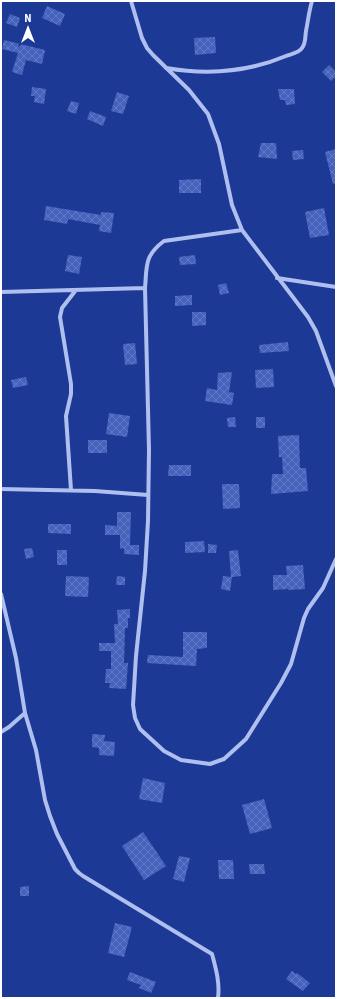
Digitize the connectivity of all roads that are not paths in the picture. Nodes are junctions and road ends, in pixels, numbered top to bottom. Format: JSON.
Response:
{"nodes":[{"id":1,"x":131,"y":1,"type":"edge"},
{"id":2,"x":312,"y":1,"type":"edge"},
{"id":3,"x":166,"y":68,"type":"junction"},
{"id":4,"x":242,"y":230,"type":"junction"},
{"id":5,"x":277,"y":278,"type":"junction"},
{"id":6,"x":145,"y":288,"type":"junction"},
{"id":7,"x":336,"y":288,"type":"edge"},
{"id":8,"x":76,"y":290,"type":"junction"},
{"id":9,"x":1,"y":292,"type":"edge"},
{"id":10,"x":336,"y":386,"type":"edge"},
{"id":11,"x":1,"y":489,"type":"edge"},
{"id":12,"x":71,"y":490,"type":"junction"},
{"id":13,"x":148,"y":496,"type":"junction"},
{"id":14,"x":336,"y":559,"type":"edge"},
{"id":15,"x":1,"y":594,"type":"edge"},
{"id":16,"x":25,"y":713,"type":"junction"},
{"id":17,"x":1,"y":732,"type":"edge"},
{"id":18,"x":218,"y":998,"type":"edge"}],
"edges":[{"from":1,"to":3,"type":"street"},
{"from":2,"to":3,"type":"street"},
{"from":3,"to":4,"type":"street"},
{"from":4,"to":5,"type":"street"},
{"from":4,"to":6,"type":"street"},
{"from":5,"to":7,"type":"street"},
{"from":5,"to":10,"type":"street"},
{"from":6,"to":8,"type":"street"},
{"from":6,"to":13,"type":"street"},
{"from":8,"to":9,"type":"street"},
{"from":8,"to":12,"type":"street"},
{"from":11,"to":12,"type":"street"},
{"from":12,"to":13,"type":"street"},
{"from":13,"to":14,"type":"street"},
{"from":15,"to":16,"type":"street"},
{"from":16,"to":17,"type":"street"},
{"from":16,"to":18,"type":"street"}]}
